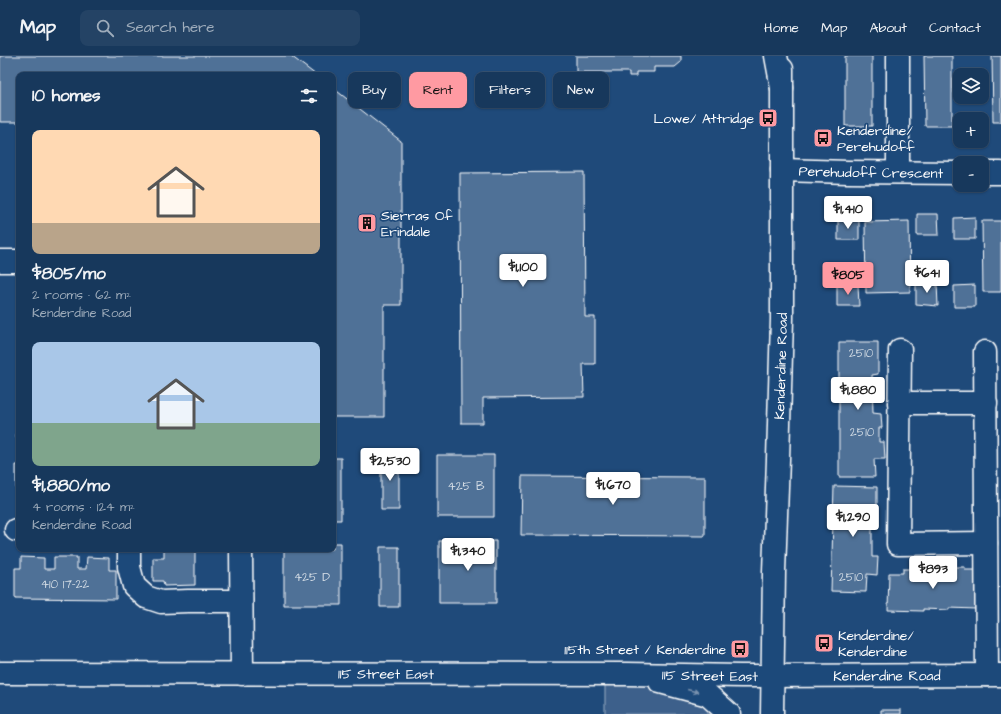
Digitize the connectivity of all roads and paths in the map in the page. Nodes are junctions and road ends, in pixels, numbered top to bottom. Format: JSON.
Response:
{"nodes":[{"id":1,"x":776,"y":56,"type":"edge"},
{"id":2,"x":783,"y":56,"type":"edge"},
{"id":3,"x":788,"y":56,"type":"edge"},
{"id":4,"x":898,"y":56,"type":"edge"},
{"id":5,"x":782,"y":88,"type":"junction"},
{"id":6,"x":782,"y":170,"type":"junction"},
{"id":7,"x":898,"y":172,"type":"junction"},
{"id":8,"x":953,"y":173,"type":"edge"},
{"id":9,"x":989,"y":173,"type":"edge"},
{"id":10,"x":1001,"y":173,"type":"edge"},
{"id":11,"x":0,"y":261,"type":"edge"},
{"id":12,"x":16,"y":261,"type":"edge"},
{"id":13,"x":900,"y":350,"type":"dead end"},
{"id":14,"x":986,"y":352,"type":"dead end"},
{"id":15,"x":899,"y":404,"type":"junction"},
{"id":16,"x":986,"y":404,"type":"junction"},
{"id":17,"x":986,"y":543,"type":"junction"},
{"id":18,"x":129,"y":552,"type":"edge"},
{"id":19,"x":241,"y":552,"type":"edge"},
{"id":20,"x":241,"y":601,"type":"junction"},
{"id":21,"x":0,"y":673,"type":"edge"},
{"id":22,"x":242,"y":674,"type":"junction"},
{"id":23,"x":628,"y":674,"type":"junction"},
{"id":24,"x":994,"y":675,"type":"edge"},
{"id":25,"x":773,"y":676,"type":"junction"},
{"id":26,"x":729,"y":714,"type":"edge"},
{"id":27,"x":772,"y":714,"type":"edge"}],
"edges":[{"from":1,"to":5,"type":"street"},
{"from":2,"to":5,"type":"street","name":"Kenderdine Road"},
{"from":3,"to":5,"type":"street"},
{"from":4,"to":7,"type":"street"},
{"from":5,"to":6,"type":"street","name":"Kenderdine Road"},
{"from":6,"to":7,"type":"street","name":"Perehudoff Crescent"},
{"from":6,"to":25,"type":"street","name":"Kenderdine Road"},
{"from":7,"to":8,"type":"street","name":"Perehudoff Crescent"},
{"from":9,"to":10,"type":"street"},
{"from":11,"to":12,"type":"street"},
{"from":13,"to":15,"type":"street"},
{"from":14,"to":16,"type":"street"},
{"from":15,"to":16,"type":"street"},
{"from":15,"to":17,"type":"street"},
{"from":16,"to":17,"type":"street"},
{"from":17,"to":24,"type":"street"},
{"from":18,"to":20,"type":"street"},
{"from":19,"to":20,"type":"street"},
{"from":20,"to":22,"type":"street"},
{"from":21,"to":22,"type":"street","name":"115 Street East"},
{"from":22,"to":23,"type":"street","name":"115 Street East"},
{"from":23,"to":25,"type":"street","name":"115 Street East"},
{"from":23,"to":26,"type":"street","one_way":true},
{"from":24,"to":25,"type":"street","name":"Kenderdine Road"},
{"from":25,"to":27,"type":"street","name":"Kenderdine Road"}]}
